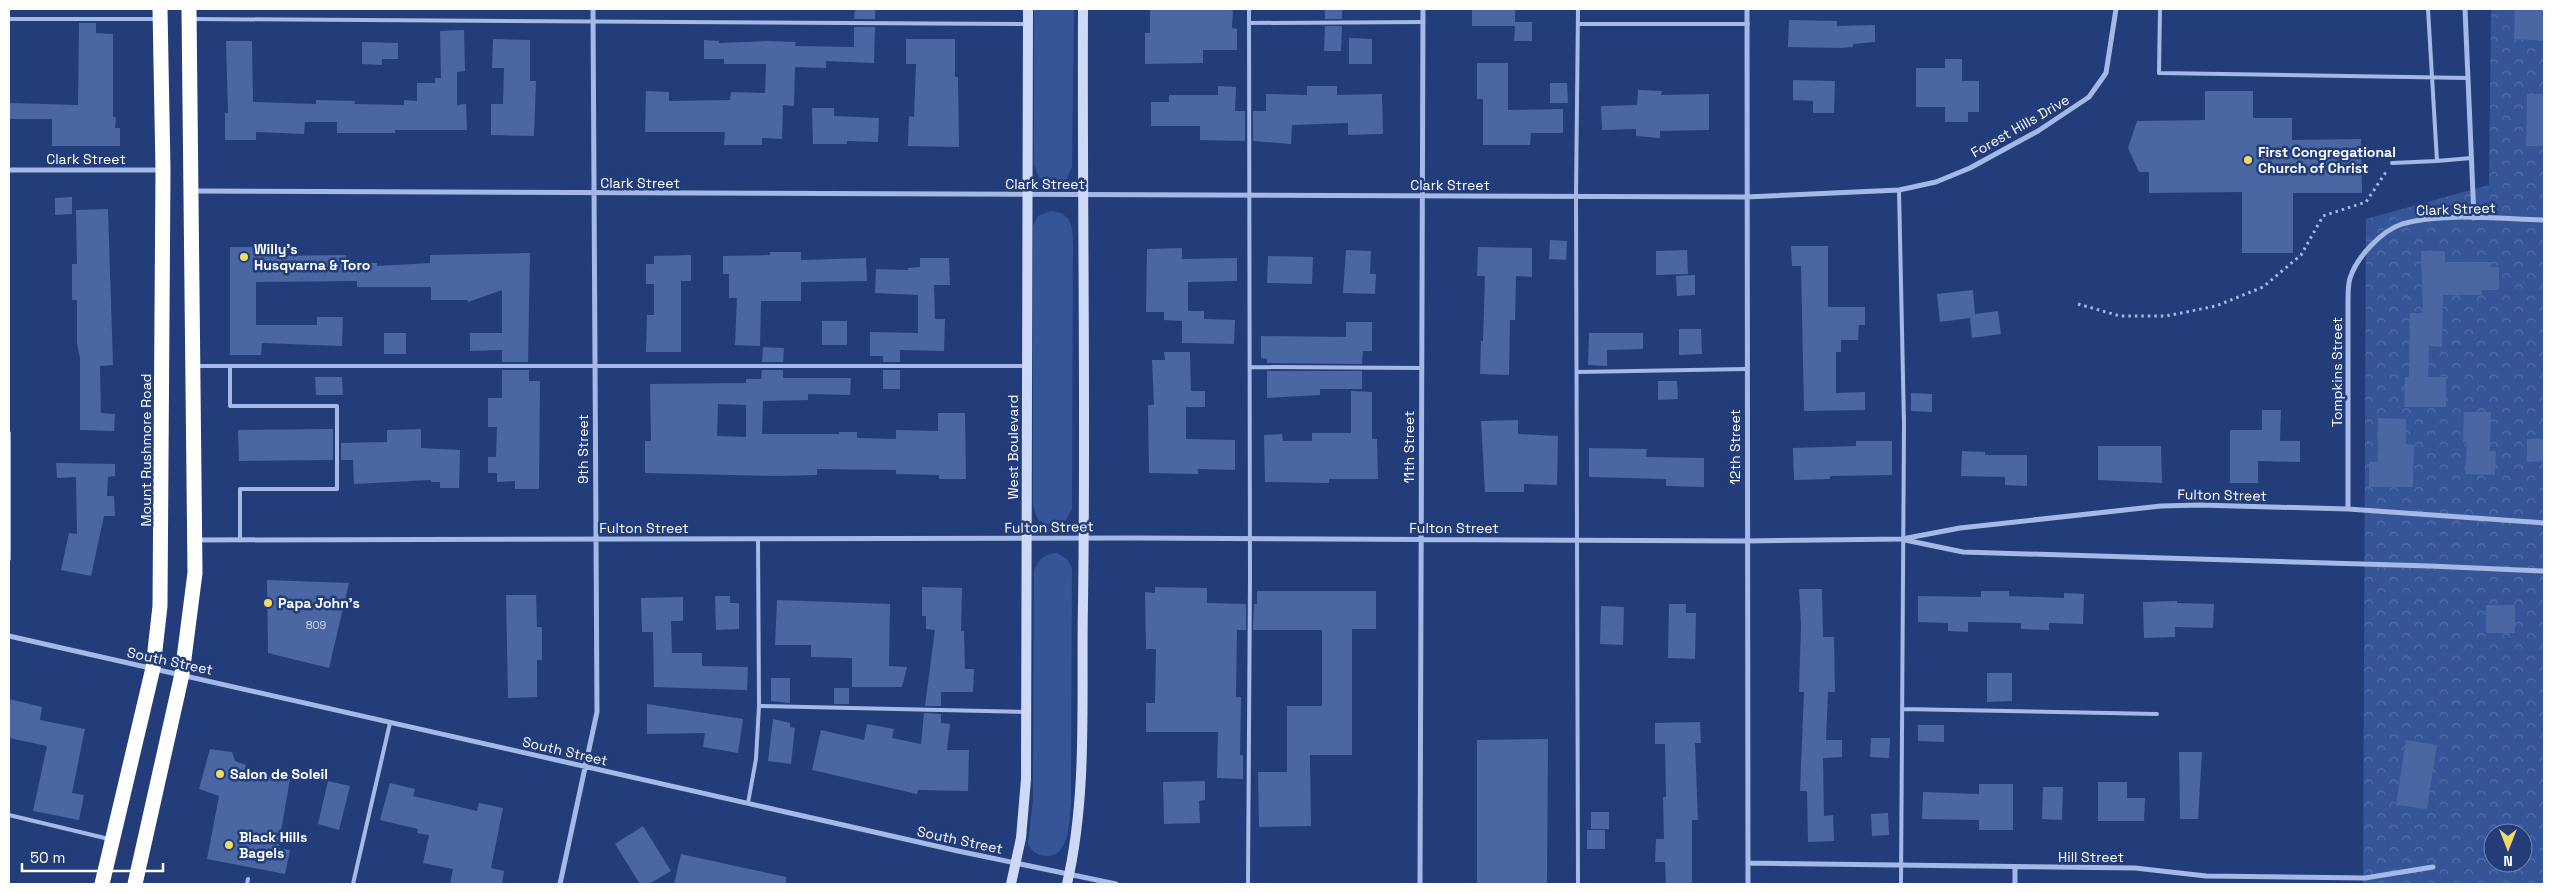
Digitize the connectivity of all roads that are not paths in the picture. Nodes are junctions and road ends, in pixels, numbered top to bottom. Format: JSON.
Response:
{"nodes":[{"id":1,"x":593,"y":9,"type":"edge"},
{"id":2,"x":1028,"y":9,"type":"edge"},
{"id":3,"x":1083,"y":9,"type":"edge"},
{"id":4,"x":1249,"y":9,"type":"edge"},
{"id":5,"x":1423,"y":9,"type":"edge"},
{"id":6,"x":1578,"y":9,"type":"edge"},
{"id":7,"x":1747,"y":9,"type":"edge"},
{"id":8,"x":2116,"y":9,"type":"edge"},
{"id":9,"x":2160,"y":9,"type":"edge"},
{"id":10,"x":2428,"y":9,"type":"edge"},
{"id":11,"x":2465,"y":9,"type":"edge"},
{"id":12,"x":160,"y":14,"type":"edge"},
{"id":13,"x":189,"y":14,"type":"edge"},
{"id":14,"x":9,"y":19,"type":"edge"},
{"id":15,"x":593,"y":21,"type":"junction"},
{"id":16,"x":1423,"y":22,"type":"junction"},
{"id":17,"x":1249,"y":23,"type":"junction"},
{"id":18,"x":1028,"y":24,"type":"junction"},
{"id":19,"x":1578,"y":24,"type":"junction"},
{"id":20,"x":1748,"y":24,"type":"junction"},
{"id":21,"x":2433,"y":77,"type":"junction"},
{"id":22,"x":2468,"y":78,"type":"junction"},
{"id":23,"x":2471,"y":158,"type":"junction"},
{"id":24,"x":2437,"y":161,"type":"junction"},
{"id":25,"x":2392,"y":163,"type":"road end"},
{"id":26,"x":9,"y":170,"type":"edge"},
{"id":27,"x":163,"y":170,"type":"junction"},
{"id":28,"x":1899,"y":190,"type":"junction"},
{"id":29,"x":191,"y":192,"type":"junction"},
{"id":30,"x":593,"y":194,"type":"junction"},
{"id":31,"x":1027,"y":195,"type":"junction"},
{"id":32,"x":1083,"y":195,"type":"junction"},
{"id":33,"x":1250,"y":196,"type":"junction"},
{"id":34,"x":1422,"y":196,"type":"junction"},
{"id":35,"x":1576,"y":196,"type":"junction"},
{"id":36,"x":1746,"y":197,"type":"junction"},
{"id":37,"x":2474,"y":218,"type":"junction"},
{"id":38,"x":2544,"y":220,"type":"edge"},
{"id":39,"x":2374,"y":243,"type":"joint"},
{"id":40,"x":594,"y":364,"type":"junction"},
{"id":41,"x":193,"y":366,"type":"junction"},
{"id":42,"x":230,"y":366,"type":"junction"},
{"id":43,"x":1027,"y":366,"type":"junction"},
{"id":44,"x":1250,"y":367,"type":"junction"},
{"id":45,"x":1420,"y":368,"type":"junction"},
{"id":46,"x":1746,"y":369,"type":"junction"},
{"id":47,"x":1577,"y":372,"type":"junction"},
{"id":48,"x":9,"y":433,"type":"edge"},
{"id":49,"x":2348,"y":509,"type":"junction"},
{"id":50,"x":2544,"y":523,"type":"edge"},
{"id":51,"x":1084,"y":538,"type":"junction"},
{"id":52,"x":240,"y":539,"type":"junction"},
{"id":53,"x":595,"y":539,"type":"junction"},
{"id":54,"x":758,"y":539,"type":"junction"},
{"id":55,"x":1027,"y":539,"type":"junction"},
{"id":56,"x":1250,"y":539,"type":"junction"},
{"id":57,"x":1578,"y":539,"type":"junction"},
{"id":58,"x":1902,"y":539,"type":"junction"},
{"id":59,"x":196,"y":540,"type":"junction"},
{"id":60,"x":1421,"y":540,"type":"junction"},
{"id":61,"x":1746,"y":541,"type":"junction"},
{"id":62,"x":9,"y":559,"type":"edge"},
{"id":63,"x":2544,"y":571,"type":"edge"},
{"id":64,"x":9,"y":636,"type":"edge"},
{"id":65,"x":153,"y":668,"type":"junction"},
{"id":66,"x":182,"y":674,"type":"junction"},
{"id":67,"x":759,"y":706,"type":"junction"},
{"id":68,"x":1902,"y":709,"type":"junction"},
{"id":69,"x":1026,"y":712,"type":"junction"},
{"id":70,"x":2157,"y":714,"type":"dead end"},
{"id":71,"x":390,"y":723,"type":"junction"},
{"id":72,"x":586,"y":767,"type":"junction"},
{"id":73,"x":748,"y":803,"type":"junction"},
{"id":74,"x":9,"y":815,"type":"edge"},
{"id":75,"x":112,"y":840,"type":"junction"},
{"id":76,"x":1748,"y":863,"type":"junction"},
{"id":77,"x":1016,"y":864,"type":"junction"},
{"id":78,"x":1901,"y":866,"type":"junction"},
{"id":79,"x":2433,"y":867,"type":"dead end"},
{"id":80,"x":2015,"y":868,"type":"junction"},
{"id":81,"x":2235,"y":876,"type":"junction"},
{"id":82,"x":248,"y":879,"type":"dead end"},
{"id":83,"x":1068,"y":879,"type":"edge"},
{"id":84,"x":102,"y":884,"type":"edge"},
{"id":85,"x":134,"y":884,"type":"edge"},
{"id":86,"x":247,"y":884,"type":"edge"},
{"id":87,"x":353,"y":884,"type":"edge"},
{"id":88,"x":560,"y":884,"type":"edge"},
{"id":89,"x":1011,"y":884,"type":"edge"},
{"id":90,"x":1116,"y":884,"type":"edge"},
{"id":91,"x":1248,"y":884,"type":"edge"},
{"id":92,"x":1420,"y":884,"type":"edge"},
{"id":93,"x":1578,"y":884,"type":"edge"},
{"id":94,"x":1748,"y":884,"type":"edge"},
{"id":95,"x":1901,"y":884,"type":"edge"},
{"id":96,"x":2015,"y":884,"type":"edge"},
{"id":97,"x":2235,"y":884,"type":"edge"}],
"edges":[{"from":1,"to":15,"type":"street","name":"9th Street"},
{"from":2,"to":18,"type":"street","name":"West Boulevard"},
{"from":3,"to":32,"type":"street"},
{"from":4,"to":17,"type":"lane"},
{"from":5,"to":16,"type":"street","name":"11th Street"},
{"from":6,"to":19,"type":"lane"},
{"from":7,"to":20,"type":"street","name":"12th Street"},
{"from":8,"to":28,"type":"street","name":"Forest Hills Drive"},
{"from":9,"to":21,"type":"lane"},
{"from":10,"to":21,"type":"lane"},
{"from":11,"to":22,"type":"street"},
{"from":12,"to":14,"type":"lane"},
{"from":12,"to":27,"type":"highway","name":"Mount Rushmore Road"},
{"from":13,"to":15,"type":"lane"},
{"from":13,"to":29,"type":"highway"},
{"from":15,"to":18,"type":"lane"},
{"from":15,"to":30,"type":"street","name":"9th Street"},
{"from":16,"to":17,"type":"lane"},
{"from":16,"to":34,"type":"street","name":"11th Street"},
{"from":17,"to":33,"type":"lane"},
{"from":18,"to":31,"type":"street","name":"West Boulevard"},
{"from":19,"to":20,"type":"lane"},
{"from":19,"to":35,"type":"lane"},
{"from":20,"to":36,"type":"street","name":"12th Street"},
{"from":21,"to":22,"type":"lane"},
{"from":21,"to":24,"type":"lane"},
{"from":22,"to":23,"type":"street"},
{"from":23,"to":24,"type":"lane"},
{"from":23,"to":37,"type":"street"},
{"from":24,"to":25,"type":"lane"},
{"from":26,"to":27,"type":"street","name":"Clark Street"},
{"from":27,"to":65,"type":"highway","name":"Mount Rushmore Road"},
{"from":28,"to":36,"type":"street","name":"Clark Street"},
{"from":28,"to":58,"type":"lane"},
{"from":29,"to":30,"type":"street","name":"Clark Street"},
{"from":29,"to":41,"type":"highway"},
{"from":30,"to":31,"type":"street","name":"Clark Street"},
{"from":30,"to":40,"type":"street","name":"9th Street"},
{"from":31,"to":32,"type":"street","name":"Clark Street"},
{"from":31,"to":43,"type":"street","name":"West Boulevard"},
{"from":32,"to":33,"type":"street","name":"Clark Street"},
{"from":32,"to":51,"type":"street"},
{"from":33,"to":34,"type":"street","name":"Clark Street"},
{"from":33,"to":44,"type":"lane"},
{"from":34,"to":35,"type":"street","name":"Clark Street"},
{"from":34,"to":45,"type":"street","name":"11th Street"},
{"from":35,"to":36,"type":"street","name":"Clark Street"},
{"from":35,"to":47,"type":"lane"},
{"from":36,"to":46,"type":"street","name":"12th Street"},
{"from":37,"to":38,"type":"street","name":"Clark Street"},
{"from":37,"to":39,"type":"street","name":"Clark Street"},
{"from":39,"to":49,"type":"street","name":"Tompkins Street"},
{"from":40,"to":42,"type":"lane"},
{"from":40,"to":43,"type":"lane"},
{"from":40,"to":53,"type":"street","name":"9th Street"},
{"from":41,"to":42,"type":"lane"},
{"from":41,"to":59,"type":"highway"},
{"from":42,"to":52,"type":"lane"},
{"from":43,"to":55,"type":"street","name":"West Boulevard"},
{"from":44,"to":45,"type":"lane"},
{"from":44,"to":56,"type":"lane"},
{"from":45,"to":60,"type":"street","name":"11th Street"},
{"from":46,"to":47,"type":"lane"},
{"from":46,"to":61,"type":"street","name":"12th Street"},
{"from":47,"to":57,"type":"lane"},
{"from":48,"to":62,"type":"lane"},
{"from":49,"to":50,"type":"street","name":"Fulton Street"},
{"from":49,"to":58,"type":"street","name":"Fulton Street"},
{"from":51,"to":55,"type":"street","name":"Fulton Street"},
{"from":51,"to":56,"type":"street","name":"Fulton Street"},
{"from":51,"to":83,"type":"street"},
{"from":52,"to":53,"type":"street","name":"Fulton Street"},
{"from":52,"to":59,"type":"street","name":"Fulton Street"},
{"from":53,"to":54,"type":"street","name":"Fulton Street"},
{"from":53,"to":72,"type":"street","name":"9th Street"},
{"from":54,"to":55,"type":"street","name":"Fulton Street"},
{"from":54,"to":67,"type":"lane"},
{"from":55,"to":69,"type":"street","name":"West Boulevard"},
{"from":56,"to":60,"type":"street","name":"Fulton Street"},
{"from":56,"to":91,"type":"lane"},
{"from":57,"to":60,"type":"street","name":"Fulton Street"},
{"from":57,"to":61,"type":"street","name":"Fulton Street"},
{"from":57,"to":93,"type":"lane"},
{"from":58,"to":61,"type":"street","name":"Fulton Street"},
{"from":58,"to":63,"type":"street","name":"Fulton Street"},
{"from":58,"to":68,"type":"lane"},
{"from":59,"to":66,"type":"highway"},
{"from":60,"to":92,"type":"street","name":"11th Street"},
{"from":61,"to":76,"type":"street","name":"12th Street"},
{"from":64,"to":65,"type":"street","name":"South Street"},
{"from":65,"to":66,"type":"street","name":"South Street"},
{"from":65,"to":75,"type":"highway","name":"Mount Rushmore Road"},
{"from":66,"to":71,"type":"street","name":"South Street"},
{"from":66,"to":85,"type":"highway"},
{"from":67,"to":69,"type":"lane"},
{"from":67,"to":73,"type":"lane"},
{"from":68,"to":70,"type":"lane"},
{"from":68,"to":78,"type":"lane"},
{"from":69,"to":77,"type":"street","name":"West Boulevard"},
{"from":71,"to":72,"type":"street","name":"South Street"},
{"from":71,"to":87,"type":"lane"},
{"from":72,"to":73,"type":"street","name":"South Street"},
{"from":72,"to":88,"type":"street","name":"9th Street"},
{"from":73,"to":77,"type":"street","name":"South Street"},
{"from":74,"to":75,"type":"lane"},
{"from":75,"to":84,"type":"highway","name":"Mount Rushmore Road"},
{"from":76,"to":78,"type":"street","name":"Hill Street"},
{"from":76,"to":94,"type":"street","name":"12th Street"},
{"from":77,"to":83,"type":"street","name":"South Street"},
{"from":77,"to":89,"type":"street","name":"West Boulevard"},
{"from":78,"to":80,"type":"street","name":"Hill Street"},
{"from":78,"to":95,"type":"lane"},
{"from":79,"to":81,"type":"street","name":"Hill Street"},
{"from":80,"to":81,"type":"street","name":"Hill Street"},
{"from":80,"to":96,"type":"street"},
{"from":81,"to":97,"type":"street"},
{"from":82,"to":86,"type":"lane"},
{"from":83,"to":90,"type":"street","name":"South Street"}]}
